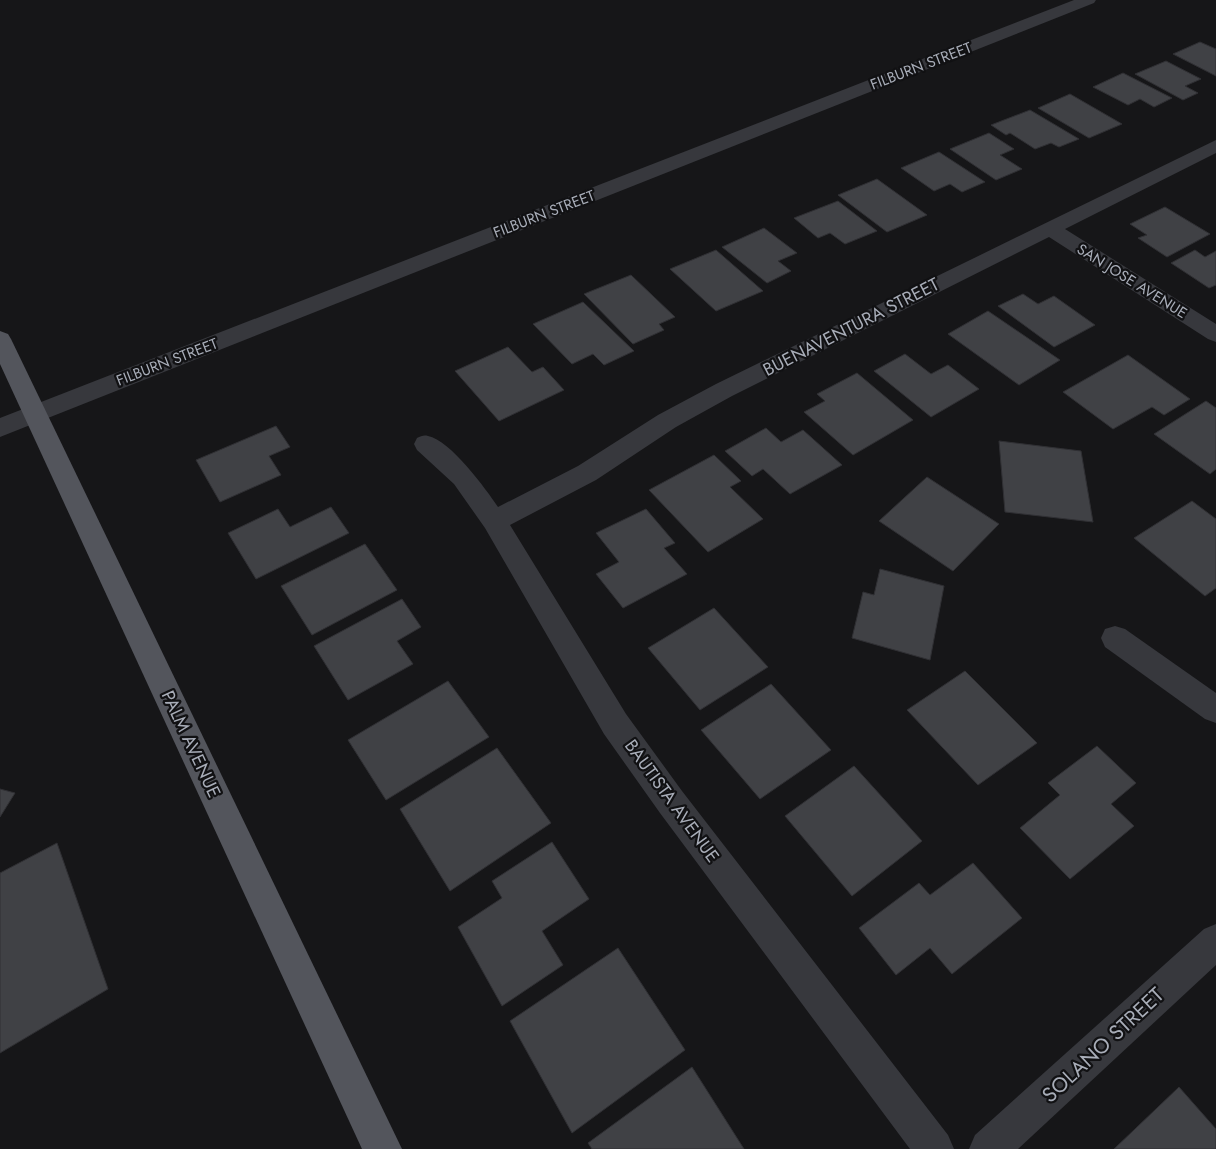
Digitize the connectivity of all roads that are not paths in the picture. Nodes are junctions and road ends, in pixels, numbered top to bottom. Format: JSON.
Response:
{"nodes":[{"id":1,"x":1088,"y":0,"type":"edge"},
{"id":2,"x":1216,"y":146,"type":"edge"},
{"id":3,"x":1049,"y":228,"type":"junction"},
{"id":4,"x":1216,"y":334,"type":"edge"},
{"id":5,"x":0,"y":338,"type":"edge"},
{"id":6,"x":36,"y":414,"type":"junction"},
{"id":7,"x":0,"y":428,"type":"edge"},
{"id":8,"x":426,"y":444,"type":"dead end"},
{"id":9,"x":494,"y":521,"type":"junction"},
{"id":10,"x":1115,"y":638,"type":"dead end"},
{"id":11,"x":1216,"y":710,"type":"edge"},
{"id":12,"x":1216,"y":941,"type":"edge"},
{"id":13,"x":382,"y":1149,"type":"edge"},
{"id":14,"x":934,"y":1149,"type":"edge"},
{"id":15,"x":989,"y":1149,"type":"edge"}],
"edges":[{"from":1,"to":6,"type":"street","name":"FILBURN STREET"},
{"from":2,"to":3,"type":"street","name":"BUENAVENTURA STREET"},
{"from":3,"to":4,"type":"street","name":"SAN JOSE AVENUE"},
{"from":3,"to":9,"type":"street","name":"BUENAVENTURA STREET"},
{"from":5,"to":6,"type":"main road","name":"PALM AVENUE"},
{"from":6,"to":7,"type":"street","name":"FILBURN STREET"},
{"from":6,"to":13,"type":"main road","name":"PALM AVENUE"},
{"from":8,"to":9,"type":"street","name":"BAUTISTA AVENUE"},
{"from":9,"to":14,"type":"street","name":"BAUTISTA AVENUE"},
{"from":10,"to":11,"type":"street"},
{"from":12,"to":15,"type":"street","name":"SOLANO STREET"}]}
